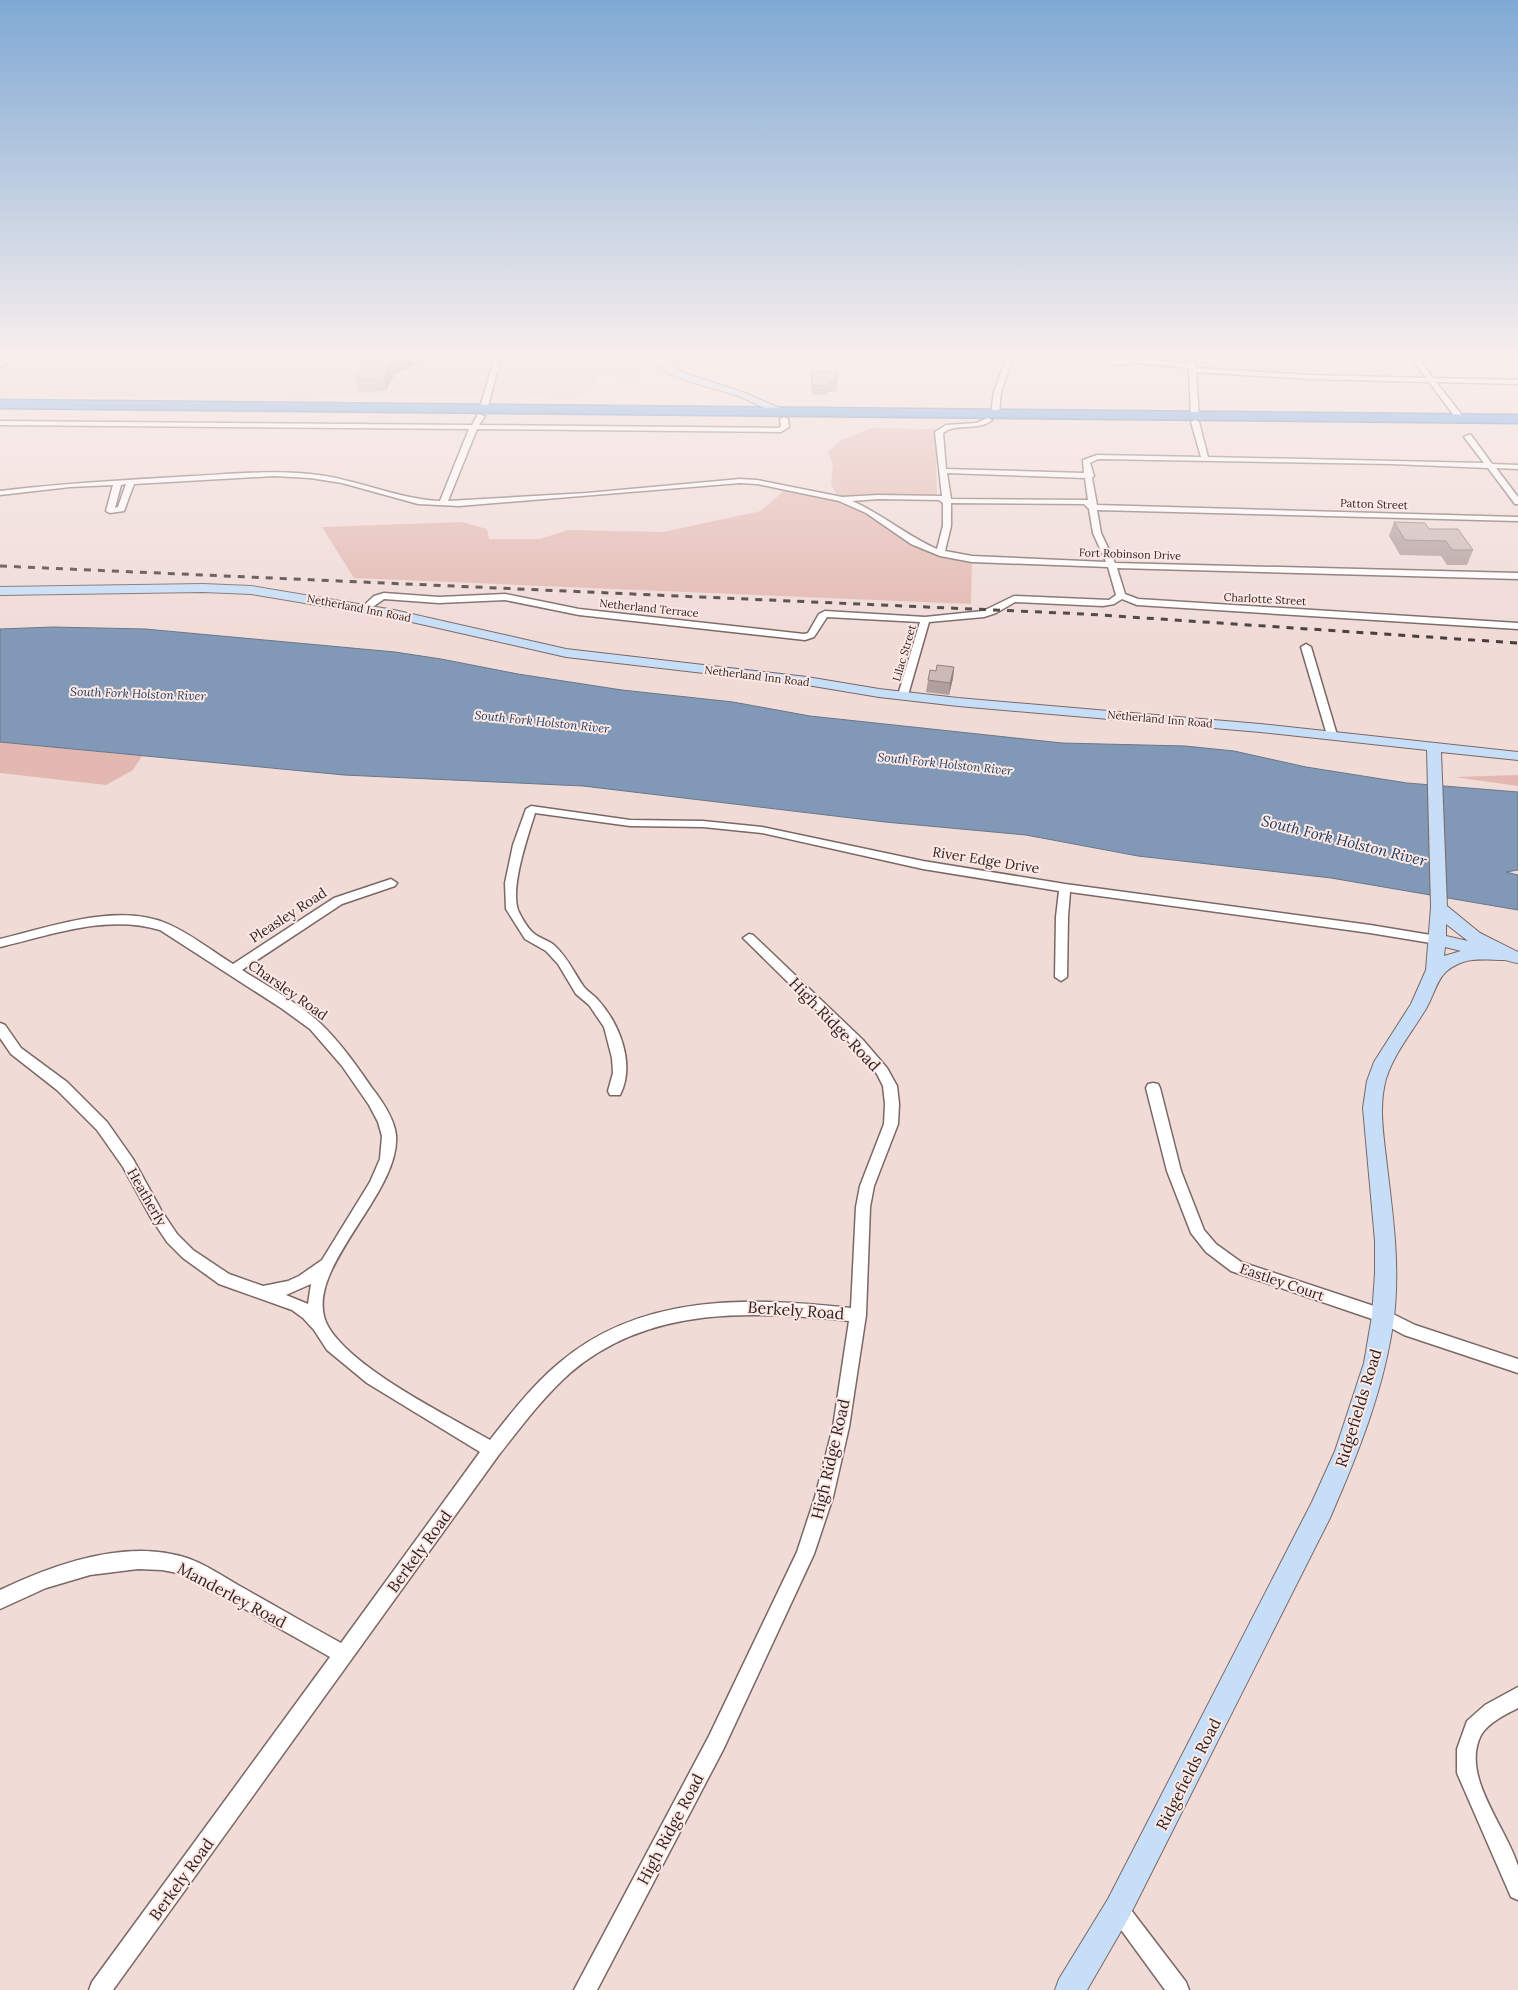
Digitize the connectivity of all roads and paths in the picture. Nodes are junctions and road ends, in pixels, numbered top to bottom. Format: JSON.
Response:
{"nodes":[{"id":1,"x":466,"y":449,"type":"edge"},
{"id":2,"x":940,"y":449,"type":"edge"},
{"id":3,"x":1202,"y":449,"type":"edge"},
{"id":4,"x":1480,"y":449,"type":"edge"},
{"id":5,"x":1205,"y":459,"type":"junction"},
{"id":6,"x":1492,"y":466,"type":"junction"},
{"id":7,"x":1518,"y":467,"type":"edge"},
{"id":8,"x":942,"y":471,"type":"junction"},
{"id":9,"x":1090,"y":476,"type":"junction"},
{"id":10,"x":131,"y":481,"type":"junction"},
{"id":11,"x":118,"y":482,"type":"junction"},
{"id":12,"x":0,"y":493,"type":"edge"},
{"id":13,"x":841,"y":499,"type":"junction"},
{"id":14,"x":946,"y":501,"type":"junction"},
{"id":15,"x":1518,"y":502,"type":"edge"},
{"id":16,"x":443,"y":503,"type":"junction"},
{"id":17,"x":1092,"y":507,"type":"junction"},
{"id":18,"x":1518,"y":519,"type":"edge"},
{"id":19,"x":940,"y":553,"type":"junction"},
{"id":20,"x":1112,"y":565,"type":"junction"},
{"id":21,"x":1518,"y":576,"type":"edge"},
{"id":22,"x":0,"y":591,"type":"edge"},
{"id":23,"x":1121,"y":596,"type":"junction"},
{"id":24,"x":364,"y":608,"type":"junction"},
{"id":25,"x":925,"y":620,"type":"junction"},
{"id":26,"x":1518,"y":626,"type":"edge"},
{"id":27,"x":1306,"y":647,"type":"dead end"},
{"id":28,"x":903,"y":696,"type":"junction"},
{"id":29,"x":1332,"y":735,"type":"junction"},
{"id":30,"x":1392,"y":742,"type":"junction"},
{"id":31,"x":1434,"y":747,"type":"junction"},
{"id":32,"x":1488,"y":753,"type":"junction"},
{"id":33,"x":1518,"y":756,"type":"edge"},
{"id":34,"x":1435,"y":771,"type":"junction"},
{"id":35,"x":392,"y":883,"type":"dead end"},
{"id":36,"x":1066,"y":888,"type":"junction"},
{"id":37,"x":1439,"y":907,"type":"junction"},
{"id":38,"x":749,"y":938,"type":"dead end"},
{"id":39,"x":1437,"y":940,"type":"junction"},
{"id":40,"x":0,"y":943,"type":"edge"},
{"id":41,"x":1517,"y":958,"type":"edge"},
{"id":42,"x":233,"y":970,"type":"junction"},
{"id":43,"x":1435,"y":970,"type":"junction"},
{"id":44,"x":1061,"y":977,"type":"dead end"},
{"id":45,"x":0,"y":1028,"type":"edge"},
{"id":46,"x":1153,"y":1088,"type":"dead end"},
{"id":47,"x":615,"y":1091,"type":"dead end"},
{"id":48,"x":334,"y":1252,"type":"junction"},
{"id":49,"x":262,"y":1293,"type":"junction"},
{"id":50,"x":858,"y":1315,"type":"junction"},
{"id":51,"x":1382,"y":1316,"type":"junction"},
{"id":52,"x":321,"y":1329,"type":"junction"},
{"id":53,"x":1518,"y":1366,"type":"edge"},
{"id":54,"x":492,"y":1450,"type":"junction"},
{"id":55,"x":0,"y":1600,"type":"edge"},
{"id":56,"x":344,"y":1655,"type":"junction"},
{"id":57,"x":1518,"y":1697,"type":"edge"},
{"id":58,"x":1518,"y":1890,"type":"edge"},
{"id":59,"x":1118,"y":1910,"type":"junction"},
{"id":60,"x":100,"y":1990,"type":"edge"},
{"id":61,"x":585,"y":1990,"type":"edge"},
{"id":62,"x":1070,"y":1990,"type":"edge"},
{"id":63,"x":1178,"y":1990,"type":"edge"}],
"edges":[{"from":1,"to":16,"type":"street"},
{"from":2,"to":8,"type":"street"},
{"from":3,"to":5,"type":"street"},
{"from":4,"to":6,"type":"street"},
{"from":5,"to":6,"type":"street"},
{"from":5,"to":9,"type":"street"},
{"from":6,"to":7,"type":"street"},
{"from":6,"to":15,"type":"street"},
{"from":8,"to":9,"type":"street"},
{"from":8,"to":14,"type":"street"},
{"from":9,"to":17,"type":"street"},
{"from":10,"to":11,"type":"street","name":"Fort Robinson Drive"},
{"from":10,"to":11,"type":"street"},
{"from":10,"to":16,"type":"street","name":"Fort Robinson Drive"},
{"from":11,"to":12,"type":"street","name":"Fort Robinson Drive"},
{"from":13,"to":14,"type":"street","name":"Patton Street"},
{"from":13,"to":16,"type":"street","name":"Fort Robinson Drive"},
{"from":13,"to":19,"type":"street","name":"Fort Robinson Drive"},
{"from":14,"to":17,"type":"street","name":"Patton Street"},
{"from":14,"to":19,"type":"street"},
{"from":17,"to":18,"type":"street","name":"Patton Street"},
{"from":17,"to":20,"type":"street"},
{"from":19,"to":20,"type":"street","name":"Fort Robinson Drive"},
{"from":20,"to":21,"type":"street","name":"Fort Robinson Drive"},
{"from":20,"to":23,"type":"street"},
{"from":22,"to":24,"type":"main road","name":"Netherland Inn Road"},
{"from":23,"to":25,"type":"street","name":"Lilac Street"},
{"from":23,"to":26,"type":"street","name":"Charlotte Street"},
{"from":24,"to":25,"type":"street","name":"Netherland Terrace"},
{"from":24,"to":28,"type":"main road","name":"Netherland Inn Road"},
{"from":25,"to":28,"type":"street","name":"Lilac Street"},
{"from":27,"to":29,"type":"street"},
{"from":28,"to":29,"type":"main road","name":"Netherland Inn Road"},
{"from":29,"to":30,"type":"main road","name":"Netherland Inn Road"},
{"from":30,"to":31,"type":"main road","name":"Netherland Inn Road"},
{"from":30,"to":34,"type":"main road"},
{"from":31,"to":32,"type":"main road","name":"Netherland Inn Road"},
{"from":31,"to":34,"type":"main road","name":"Ridgefields Road"},
{"from":32,"to":33,"type":"main road","name":"Netherland Inn Road"},
{"from":32,"to":34,"type":"main road"},
{"from":34,"to":37,"type":"main road","name":"Ridgefields Road"},
{"from":35,"to":42,"type":"street","name":"Pleasley Road"},
{"from":36,"to":39,"type":"street","name":"River Edge Drive"},
{"from":36,"to":44,"type":"street"},
{"from":36,"to":47,"type":"street","name":"River Edge Drive"},
{"from":37,"to":39,"type":"main road","name":"Ridgefields Road"},
{"from":37,"to":41,"type":"main road"},
{"from":38,"to":50,"type":"street","name":"High Ridge Road"},
{"from":39,"to":41,"type":"main road"},
{"from":39,"to":43,"type":"main road","name":"Ridgefields Road"},
{"from":40,"to":42,"type":"street","name":"Charsley Road"},
{"from":41,"to":43,"type":"main road"},
{"from":42,"to":48,"type":"street","name":"Charsley Road"},
{"from":43,"to":51,"type":"main road","name":"Ridgefields Road"},
{"from":45,"to":49,"type":"street","name":"Heatherly"},
{"from":46,"to":51,"type":"street","name":"Eastley Court"},
{"from":48,"to":49,"type":"street"},
{"from":48,"to":52,"type":"street","name":"Heatherly"},
{"from":49,"to":52,"type":"street","name":"Heatherly"},
{"from":50,"to":54,"type":"street","name":"Berkely Road"},
{"from":50,"to":61,"type":"street","name":"High Ridge Road"},
{"from":51,"to":53,"type":"street","name":"Eastley Court"},
{"from":51,"to":59,"type":"main road","name":"Ridgefields Road"},
{"from":52,"to":54,"type":"street","name":"Heatherly"},
{"from":54,"to":56,"type":"street","name":"Berkely Road"},
{"from":55,"to":56,"type":"street","name":"Manderley Road"},
{"from":56,"to":60,"type":"street","name":"Berkely Road"},
{"from":57,"to":58,"type":"street"},
{"from":59,"to":62,"type":"main road","name":"Ridgefields Road"},
{"from":59,"to":63,"type":"street"}]}
